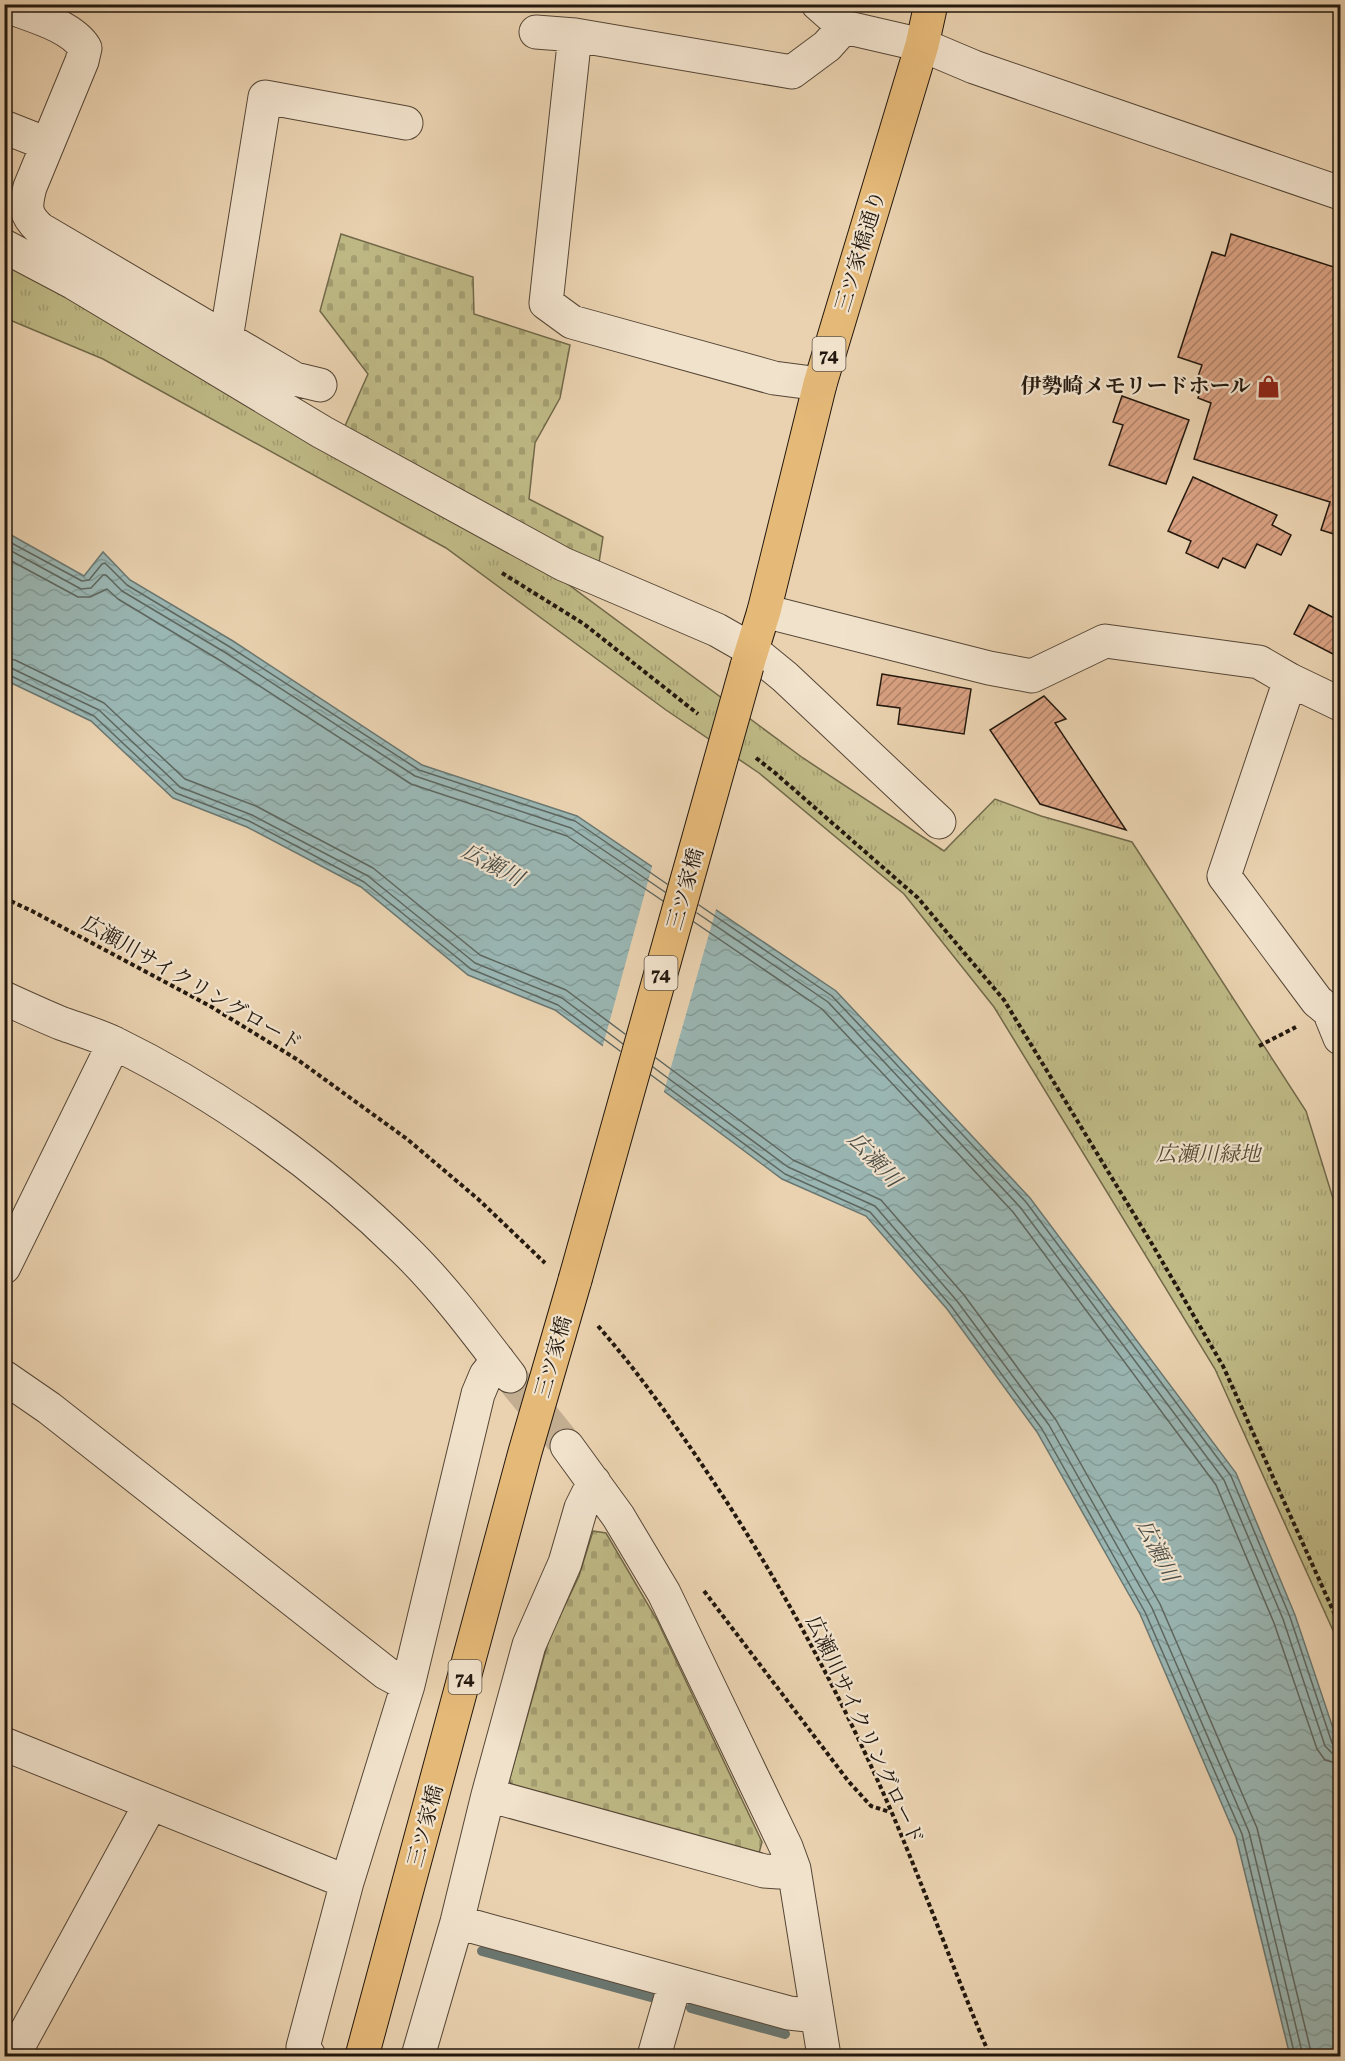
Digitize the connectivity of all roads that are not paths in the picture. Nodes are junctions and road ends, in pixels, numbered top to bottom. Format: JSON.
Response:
{"nodes":[{"id":1,"x":818,"y":4,"type":"edge"},
{"id":2,"x":931,"y":4,"type":"edge"},
{"id":3,"x":4,"y":5,"type":"edge"},
{"id":4,"x":844,"y":27,"type":"junction"},
{"id":5,"x":536,"y":32,"type":"dead end"},
{"id":6,"x":575,"y":35,"type":"junction"},
{"id":7,"x":922,"y":45,"type":"junction"},
{"id":8,"x":406,"y":123,"type":"dead end"},
{"id":9,"x":4,"y":127,"type":"edge"},
{"id":10,"x":47,"y":144,"type":"junction"},
{"id":11,"x":1341,"y":193,"type":"edge"},
{"id":12,"x":4,"y":246,"type":"edge"},
{"id":13,"x":226,"y":339,"type":"junction"},
{"id":14,"x":820,"y":384,"type":"junction"},
{"id":15,"x":320,"y":386,"type":"dead end"},
{"id":16,"x":764,"y":610,"type":"junction"},
{"id":17,"x":750,"y":658,"type":"junction"},
{"id":18,"x":1290,"y":680,"type":"junction"},
{"id":19,"x":1341,"y":704,"type":"edge"},
{"id":20,"x":939,"y":822,"type":"dead end"},
{"id":21,"x":4,"y":998,"type":"edge"},
{"id":22,"x":1341,"y":1038,"type":"edge"},
{"id":23,"x":114,"y":1043,"type":"junction"},
{"id":24,"x":4,"y":1267,"type":"edge"},
{"id":25,"x":4,"y":1377,"type":"edge"},
{"id":26,"x":567,"y":1446,"type":"tunnel mouth"},
{"id":27,"x":594,"y":1482,"type":"junction"},
{"id":28,"x":408,"y":1685,"type":"junction"},
{"id":29,"x":4,"y":1744,"type":"edge"},
{"id":30,"x":488,"y":1795,"type":"junction"},
{"id":31,"x":151,"y":1803,"type":"junction"},
{"id":32,"x":794,"y":1869,"type":"junction"},
{"id":33,"x":347,"y":1882,"type":"junction"},
{"id":34,"x":457,"y":1922,"type":"junction"},
{"id":35,"x":675,"y":1983,"type":"junction"},
{"id":36,"x":818,"y":2016,"type":"junction"},
{"id":37,"x":363,"y":2053,"type":"edge"},
{"id":38,"x":13,"y":2056,"type":"edge"},
{"id":39,"x":309,"y":2056,"type":"edge"},
{"id":40,"x":418,"y":2056,"type":"edge"},
{"id":41,"x":654,"y":2056,"type":"edge"},
{"id":42,"x":824,"y":2056,"type":"edge"}],
"edges":[{"from":1,"to":4,"type":"street"},
{"from":2,"to":7,"type":"main road","number":"74"},
{"from":3,"to":10,"type":"street"},
{"from":4,"to":6,"type":"street"},
{"from":4,"to":7,"type":"street"},
{"from":5,"to":6,"type":"street"},
{"from":6,"to":14,"type":"street"},
{"from":7,"to":11,"type":"street"},
{"from":7,"to":14,"type":"main road","name":"三ツ家橋通り","number":"74"},
{"from":8,"to":13,"type":"street"},
{"from":9,"to":10,"type":"street"},
{"from":10,"to":13,"type":"street"},
{"from":12,"to":17,"type":"street"},
{"from":13,"to":15,"type":"street"},
{"from":14,"to":16,"type":"main road","name":"三ツ家橋通り","number":"74"},
{"from":16,"to":17,"type":"main road","name":"三ツ家橋通り","number":"74"},
{"from":16,"to":18,"type":"street"},
{"from":17,"to":20,"type":"street"},
{"from":17,"to":37,"type":"main road","name":"三ツ家橋","number":"74","bridge":true},
{"from":18,"to":19,"type":"street"},
{"from":18,"to":22,"type":"street"},
{"from":21,"to":23,"type":"street"},
{"from":23,"to":24,"type":"street"},
{"from":23,"to":28,"type":"street"},
{"from":25,"to":28,"type":"street"},
{"from":26,"to":27,"type":"street"},
{"from":27,"to":30,"type":"street"},
{"from":27,"to":32,"type":"street"},
{"from":28,"to":33,"type":"street"},
{"from":29,"to":31,"type":"street"},
{"from":30,"to":32,"type":"street"},
{"from":30,"to":34,"type":"street"},
{"from":31,"to":33,"type":"street"},
{"from":31,"to":38,"type":"street"},
{"from":32,"to":36,"type":"street"},
{"from":33,"to":39,"type":"street"},
{"from":34,"to":35,"type":"street"},
{"from":34,"to":40,"type":"street"},
{"from":35,"to":36,"type":"street"},
{"from":35,"to":41,"type":"street"},
{"from":36,"to":42,"type":"street"}]}
